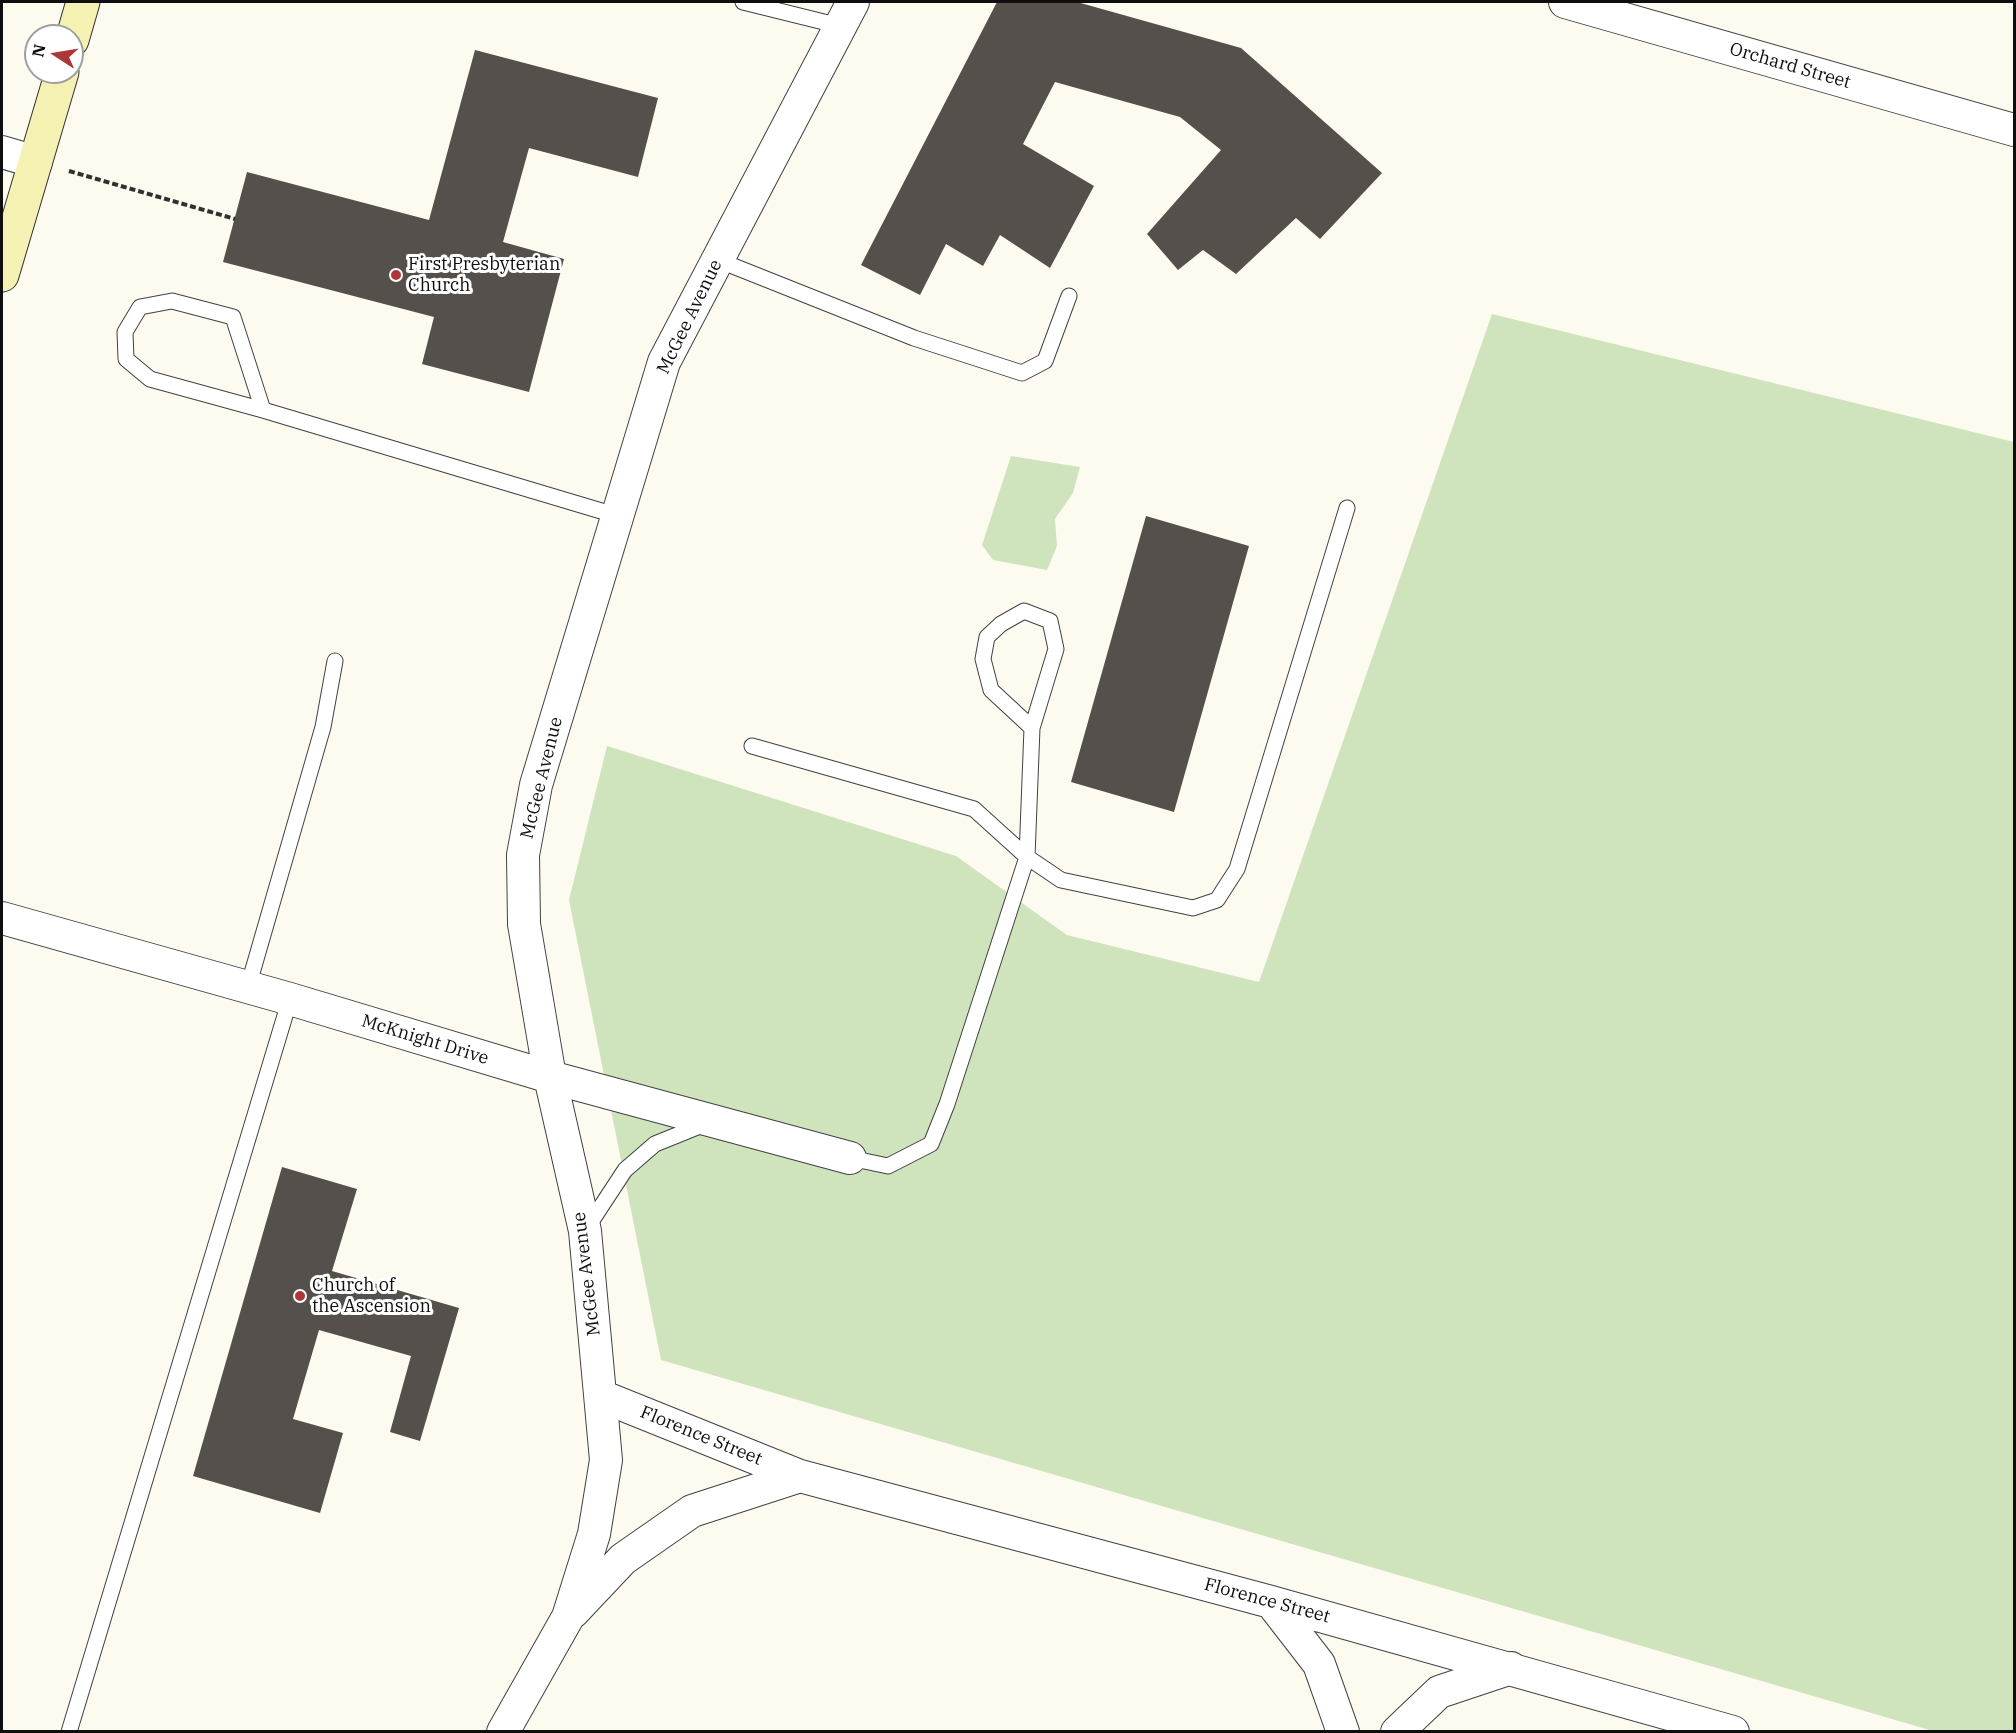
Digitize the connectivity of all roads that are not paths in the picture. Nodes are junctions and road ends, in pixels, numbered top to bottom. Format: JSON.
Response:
{"nodes":[{"id":1,"x":83,"y":2,"type":"edge"},
{"id":2,"x":743,"y":2,"type":"edge"},
{"id":3,"x":1565,"y":2,"type":"edge"},
{"id":4,"x":847,"y":14,"type":"edge"},
{"id":5,"x":77,"y":24,"type":"edge"},
{"id":6,"x":59,"y":84,"type":"edge"},
{"id":7,"x":2014,"y":130,"type":"edge"},
{"id":8,"x":2,"y":152,"type":"edge"},
{"id":9,"x":36,"y":162,"type":"junction"},
{"id":10,"x":718,"y":260,"type":"junction"},
{"id":11,"x":2,"y":275,"type":"edge"},
{"id":12,"x":1069,"y":296,"type":"dead end"},
{"id":13,"x":263,"y":410,"type":"junction"},
{"id":14,"x":1347,"y":508,"type":"dead end"},
{"id":15,"x":618,"y":516,"type":"junction"},
{"id":16,"x":335,"y":661,"type":"dead end"},
{"id":17,"x":1032,"y":728,"type":"junction"},
{"id":18,"x":752,"y":746,"type":"dead end"},
{"id":19,"x":1027,"y":857,"type":"junction"},
{"id":20,"x":2,"y":918,"type":"edge"},
{"id":21,"x":248,"y":987,"type":"junction"},
{"id":22,"x":290,"y":999,"type":"junction"},
{"id":23,"x":550,"y":1077,"type":"junction"},
{"id":24,"x":712,"y":1120,"type":"junction"},
{"id":25,"x":850,"y":1158,"type":"joint"},
{"id":26,"x":585,"y":1231,"type":"junction"},
{"id":27,"x":601,"y":1396,"type":"junction"},
{"id":28,"x":800,"y":1476,"type":"junction"},
{"id":29,"x":1271,"y":1602,"type":"junction"},
{"id":30,"x":568,"y":1617,"type":"junction"},
{"id":31,"x":1511,"y":1668,"type":"junction"},
{"id":32,"x":69,"y":1731,"type":"edge"},
{"id":33,"x":503,"y":1731,"type":"edge"},
{"id":34,"x":1343,"y":1731,"type":"edge"},
{"id":35,"x":1397,"y":1731,"type":"edge"},
{"id":36,"x":1733,"y":1731,"type":"edge"}],
"edges":[{"from":1,"to":5,"type":"street"},
{"from":2,"to":4,"type":"lane"},
{"from":3,"to":7,"type":"street","name":"Orchard Street"},
{"from":4,"to":10,"type":"street","name":"McGee Avenue"},
{"from":6,"to":9,"type":"street"},
{"from":8,"to":9,"type":"street"},
{"from":9,"to":11,"type":"street"},
{"from":10,"to":12,"type":"lane"},
{"from":10,"to":15,"type":"street","name":"McGee Avenue"},
{"from":13,"to":13,"type":"lane"},
{"from":13,"to":15,"type":"lane"},
{"from":14,"to":19,"type":"lane"},
{"from":15,"to":23,"type":"street","name":"McGee Avenue"},
{"from":16,"to":21,"type":"lane"},
{"from":17,"to":17,"type":"lane"},
{"from":17,"to":19,"type":"lane"},
{"from":18,"to":19,"type":"lane"},
{"from":19,"to":25,"type":"lane"},
{"from":20,"to":21,"type":"street","name":"McKnight Drive"},
{"from":21,"to":22,"type":"street","name":"McKnight Drive"},
{"from":22,"to":23,"type":"street","name":"McKnight Drive"},
{"from":22,"to":32,"type":"lane"},
{"from":23,"to":24,"type":"street","name":"McKnight Drive"},
{"from":23,"to":26,"type":"street","name":"McGee Avenue"},
{"from":24,"to":25,"type":"street","name":"McKnight Drive"},
{"from":24,"to":26,"type":"lane"},
{"from":26,"to":27,"type":"street","name":"McGee Avenue"},
{"from":27,"to":28,"type":"street","name":"Florence Street"},
{"from":27,"to":30,"type":"street","name":"McGee Avenue"},
{"from":28,"to":29,"type":"street","name":"Florence Street"},
{"from":28,"to":30,"type":"street","name":"Florence Street"},
{"from":29,"to":31,"type":"street","name":"Florence Street"},
{"from":29,"to":34,"type":"street"},
{"from":30,"to":33,"type":"street","name":"McGee Avenue"},
{"from":31,"to":35,"type":"street"},
{"from":31,"to":36,"type":"street","name":"Florence Street"}]}
